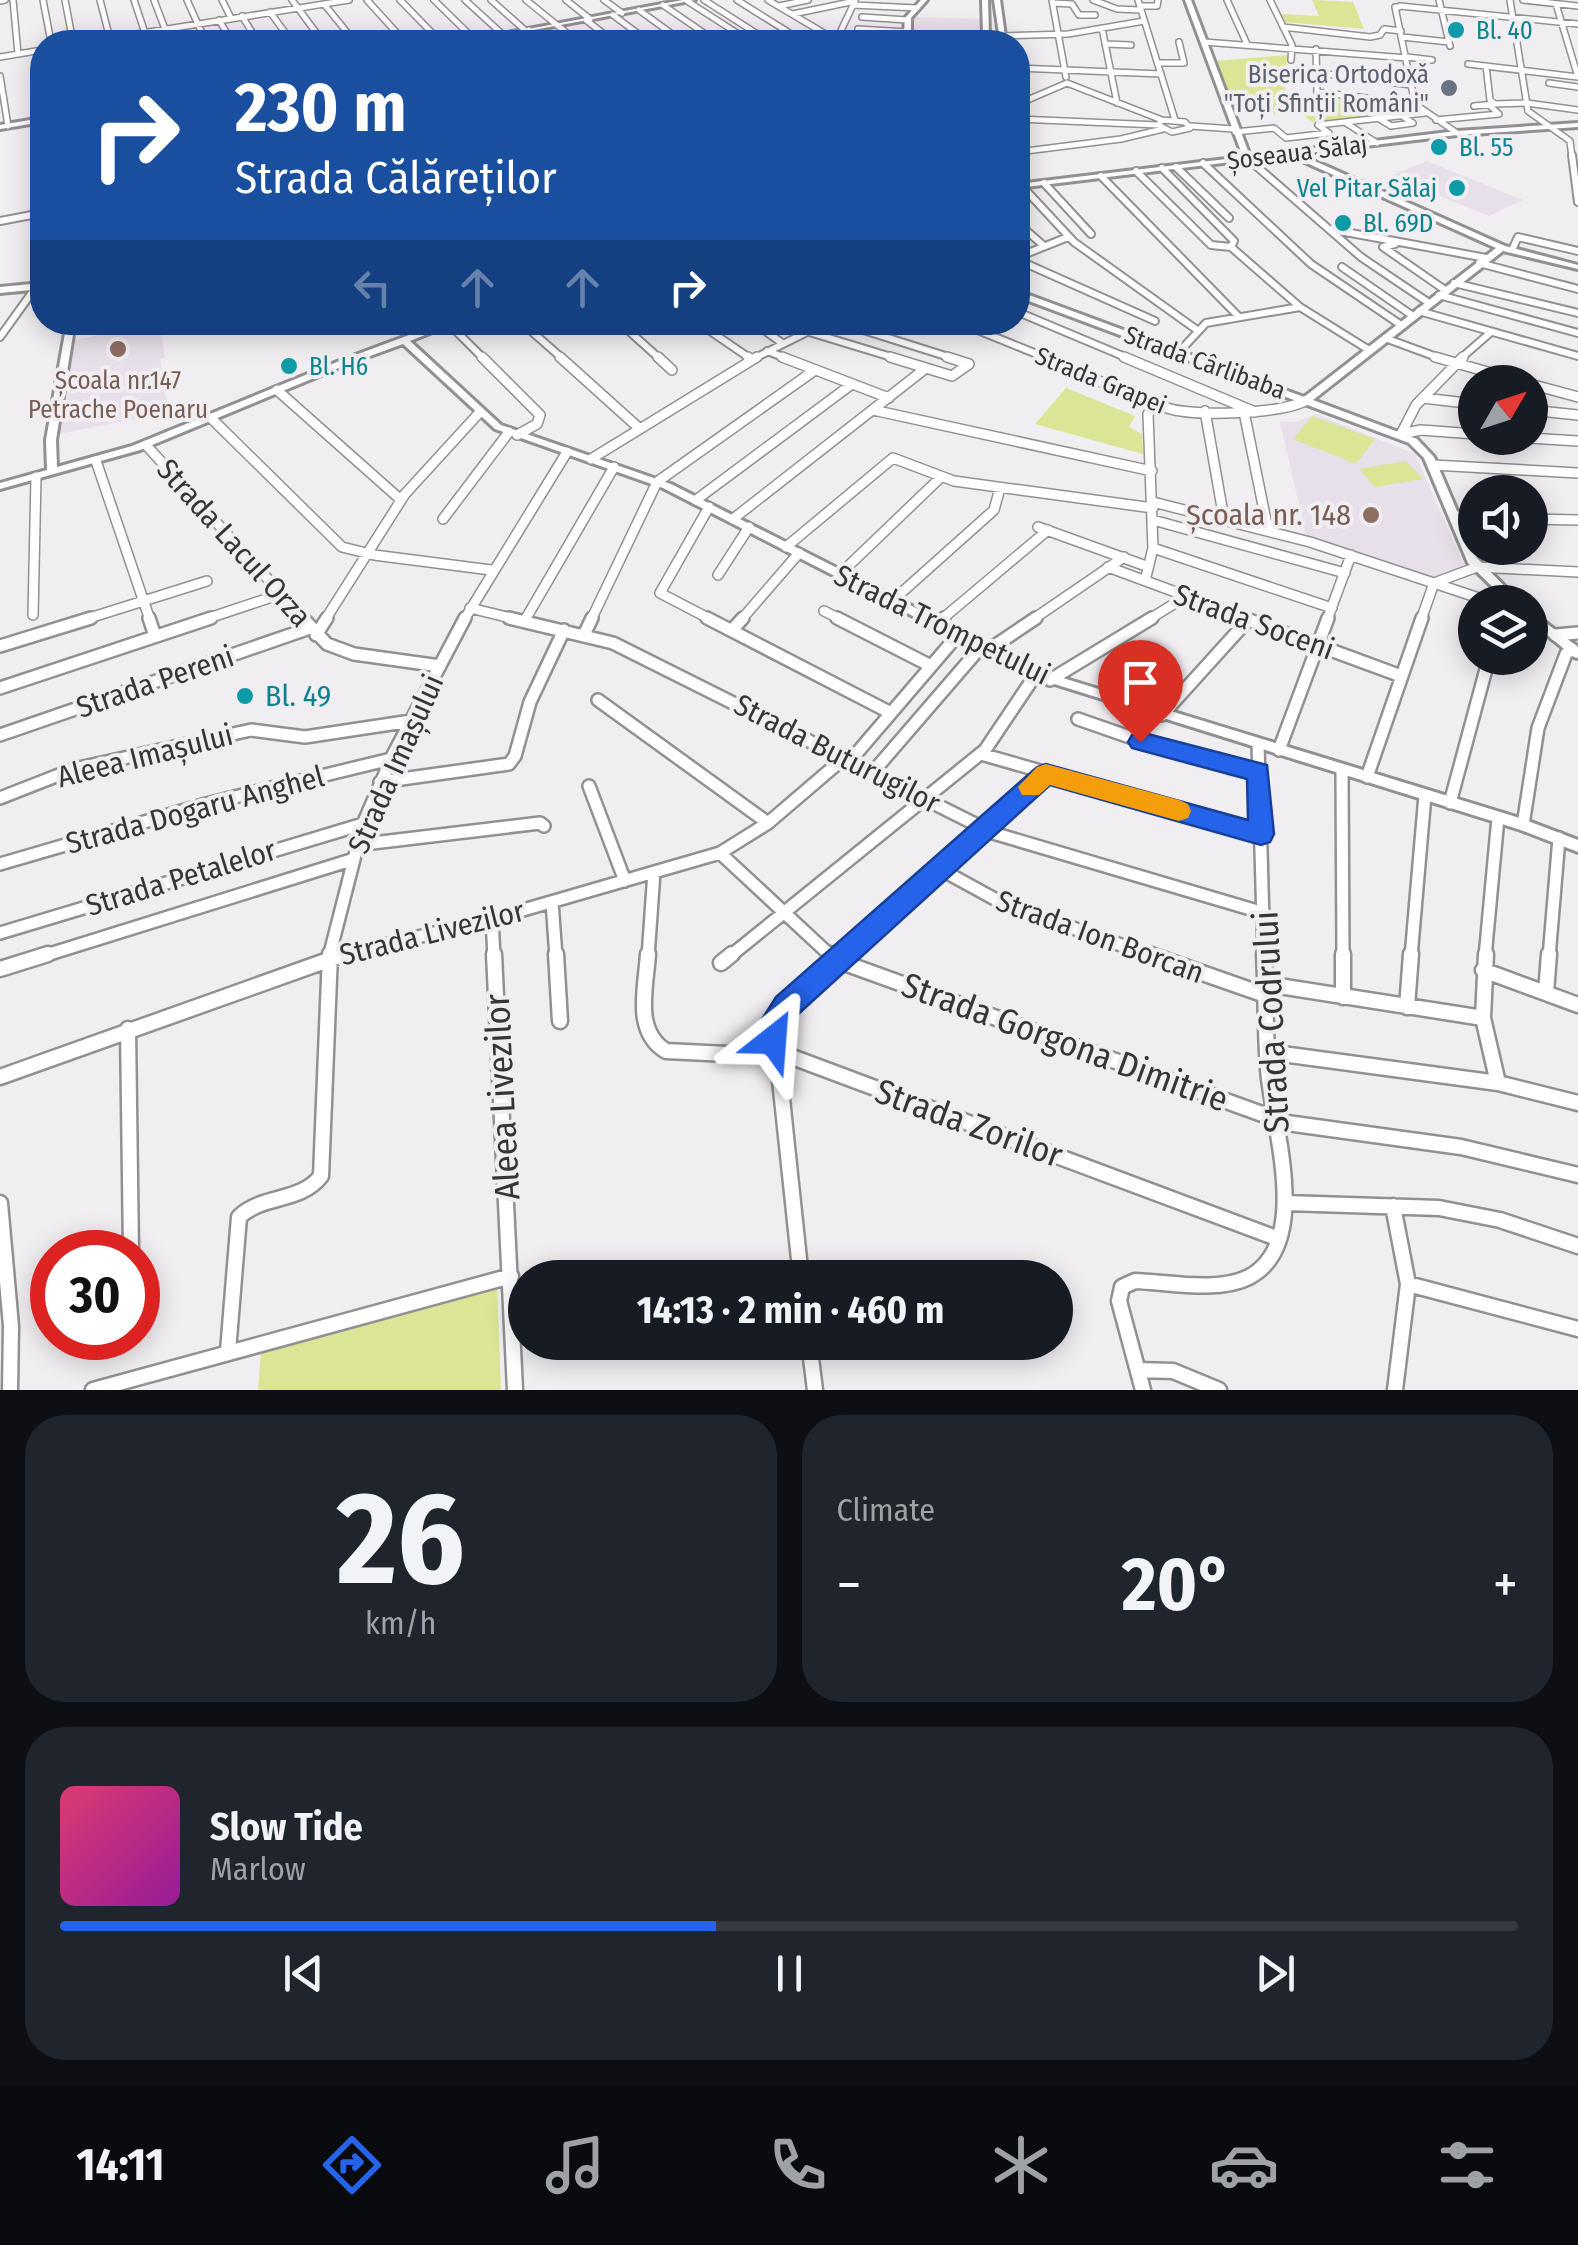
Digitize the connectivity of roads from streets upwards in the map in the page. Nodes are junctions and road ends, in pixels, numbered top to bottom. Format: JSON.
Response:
{"nodes":[{"id":1,"x":6,"y":0,"type":"edge"},
{"id":2,"x":43,"y":0,"type":"edge"},
{"id":3,"x":65,"y":0,"type":"edge"},
{"id":4,"x":100,"y":0,"type":"edge"},
{"id":5,"x":134,"y":0,"type":"edge"},
{"id":6,"x":154,"y":0,"type":"edge"},
{"id":7,"x":187,"y":0,"type":"edge"},
{"id":8,"x":222,"y":0,"type":"edge"},
{"id":9,"x":257,"y":0,"type":"edge"},
{"id":10,"x":292,"y":0,"type":"edge"},
{"id":11,"x":345,"y":0,"type":"edge"},
{"id":12,"x":368,"y":0,"type":"edge"},
{"id":13,"x":400,"y":0,"type":"edge"},
{"id":14,"x":434,"y":0,"type":"edge"},
{"id":15,"x":464,"y":0,"type":"edge"},
{"id":16,"x":491,"y":0,"type":"edge"},
{"id":17,"x":526,"y":0,"type":"edge"},
{"id":18,"x":566,"y":0,"type":"edge"},
{"id":19,"x":604,"y":0,"type":"edge"},
{"id":20,"x":689,"y":0,"type":"edge"},
{"id":21,"x":704,"y":0,"type":"edge"},
{"id":22,"x":737,"y":0,"type":"edge"},
{"id":23,"x":768,"y":0,"type":"edge"},
{"id":24,"x":808,"y":0,"type":"edge"},
{"id":25,"x":1094,"y":0,"type":"edge"},
{"id":26,"x":1188,"y":0,"type":"edge"},
{"id":27,"x":1227,"y":0,"type":"edge"},
{"id":28,"x":1270,"y":0,"type":"edge"},
{"id":29,"x":1439,"y":0,"type":"edge"},
{"id":30,"x":1510,"y":0,"type":"edge"},
{"id":31,"x":1523,"y":0,"type":"edge"},
{"id":32,"x":1158,"y":1,"type":"edge"},
{"id":33,"x":855,"y":2,"type":"edge"},
{"id":34,"x":985,"y":2,"type":"edge"},
{"id":35,"x":1052,"y":2,"type":"edge"},
{"id":36,"x":312,"y":3,"type":"edge"},
{"id":37,"x":997,"y":3,"type":"edge"},
{"id":38,"x":1400,"y":3,"type":"edge"},
{"id":39,"x":324,"y":4,"type":"junction"},
{"id":40,"x":921,"y":4,"type":"edge"},
{"id":41,"x":1556,"y":4,"type":"junction"},
{"id":42,"x":663,"y":5,"type":"junction"},
{"id":43,"x":1139,"y":5,"type":"edge"},
{"id":44,"x":778,"y":6,"type":"junction"},
{"id":45,"x":1578,"y":6,"type":"edge"},
{"id":46,"x":297,"y":8,"type":"junction"},
{"id":47,"x":639,"y":10,"type":"junction"},
{"id":48,"x":1117,"y":10,"type":"junction"},
{"id":49,"x":1441,"y":10,"type":"junction"},
{"id":50,"x":267,"y":12,"type":"junction"},
{"id":51,"x":622,"y":13,"type":"junction"},
{"id":52,"x":613,"y":14,"type":"junction"},
{"id":53,"x":792,"y":14,"type":"junction"},
{"id":54,"x":1095,"y":15,"type":"dead end"},
{"id":55,"x":242,"y":16,"type":"junction"},
{"id":56,"x":849,"y":16,"type":"junction"},
{"id":57,"x":231,"y":18,"type":"junction"},
{"id":58,"x":1513,"y":18,"type":"junction"},
{"id":59,"x":588,"y":19,"type":"junction"},
{"id":60,"x":219,"y":20,"type":"junction"},
{"id":61,"x":907,"y":20,"type":"junction"},
{"id":62,"x":1121,"y":20,"type":"junction"},
{"id":63,"x":1144,"y":21,"type":"junction"},
{"id":64,"x":1562,"y":23,"type":"junction"},
{"id":65,"x":197,"y":24,"type":"junction"},
{"id":66,"x":1578,"y":24,"type":"edge"},
{"id":67,"x":557,"y":25,"type":"junction"},
{"id":68,"x":895,"y":25,"type":"dead end"},
{"id":69,"x":860,"y":26,"type":"junction"},
{"id":70,"x":1283,"y":27,"type":"junction"},
{"id":71,"x":1102,"y":28,"type":"junction"},
{"id":72,"x":49,"y":30,"type":"edge"},
{"id":73,"x":71,"y":30,"type":"edge"},
{"id":74,"x":108,"y":30,"type":"edge"},
{"id":75,"x":144,"y":30,"type":"edge"},
{"id":76,"x":162,"y":30,"type":"joint"},
{"id":77,"x":200,"y":30,"type":"edge"},
{"id":78,"x":225,"y":30,"type":"edge"},
{"id":79,"x":251,"y":30,"type":"edge"},
{"id":80,"x":282,"y":30,"type":"edge"},
{"id":81,"x":314,"y":30,"type":"edge"},
{"id":82,"x":345,"y":30,"type":"edge"},
{"id":83,"x":394,"y":30,"type":"edge"},
{"id":84,"x":429,"y":30,"type":"edge"},
{"id":85,"x":465,"y":30,"type":"edge"},
{"id":86,"x":497,"y":30,"type":"edge"},
{"id":87,"x":528,"y":30,"type":"joint"},
{"id":88,"x":563,"y":30,"type":"edge"},
{"id":89,"x":600,"y":30,"type":"edge"},
{"id":90,"x":634,"y":30,"type":"edge"},
{"id":91,"x":666,"y":30,"type":"edge"},
{"id":92,"x":699,"y":30,"type":"edge"},
{"id":93,"x":733,"y":30,"type":"edge"},
{"id":94,"x":751,"y":30,"type":"edge"},
{"id":95,"x":785,"y":30,"type":"edge"},
{"id":96,"x":818,"y":30,"type":"edge"},
{"id":97,"x":843,"y":30,"type":"edge"},
{"id":98,"x":884,"y":30,"type":"edge"},
{"id":99,"x":908,"y":30,"type":"edge"},
{"id":100,"x":987,"y":30,"type":"edge"},
{"id":101,"x":1002,"y":30,"type":"edge"},
{"id":102,"x":1402,"y":34,"type":"junction"},
{"id":103,"x":1058,"y":35,"type":"junction"},
{"id":104,"x":1030,"y":37,"type":"edge"},
{"id":105,"x":1370,"y":37,"type":"junction"},
{"id":106,"x":1180,"y":42,"type":"dead end"},
{"id":107,"x":1204,"y":42,"type":"junction"},
{"id":108,"x":1105,"y":44,"type":"junction"},
{"id":109,"x":1131,"y":44,"type":"dead end"},
{"id":110,"x":1248,"y":44,"type":"junction"},
{"id":111,"x":1293,"y":46,"type":"junction"},
{"id":112,"x":1316,"y":49,"type":"junction"},
{"id":113,"x":30,"y":52,"type":"edge"},
{"id":114,"x":18,"y":54,"type":"junction"},
{"id":115,"x":1370,"y":54,"type":"junction"},
{"id":116,"x":0,"y":57,"type":"edge"},
{"id":117,"x":1407,"y":58,"type":"junction"},
{"id":118,"x":1291,"y":60,"type":"dead end"},
{"id":119,"x":1432,"y":60,"type":"dead end"},
{"id":120,"x":1158,"y":63,"type":"junction"},
{"id":121,"x":1468,"y":64,"type":"dead end"},
{"id":122,"x":1486,"y":66,"type":"junction"},
{"id":123,"x":1030,"y":69,"type":"edge"},
{"id":124,"x":1034,"y":69,"type":"junction"},
{"id":125,"x":1522,"y":70,"type":"junction"},
{"id":126,"x":1065,"y":71,"type":"junction"},
{"id":127,"x":1110,"y":72,"type":"junction"},
{"id":128,"x":1318,"y":73,"type":"junction"},
{"id":129,"x":1161,"y":74,"type":"junction"},
{"id":130,"x":1549,"y":74,"type":"junction"},
{"id":131,"x":0,"y":76,"type":"edge"},
{"id":132,"x":1578,"y":77,"type":"edge"},
{"id":133,"x":1067,"y":81,"type":"junction"},
{"id":134,"x":1550,"y":83,"type":"junction"},
{"id":135,"x":1354,"y":84,"type":"dead end"},
{"id":136,"x":1411,"y":84,"type":"junction"},
{"id":137,"x":1575,"y":87,"type":"edge"},
{"id":138,"x":1550,"y":96,"type":"dead end"},
{"id":139,"x":1576,"y":96,"type":"edge"},
{"id":140,"x":1354,"y":97,"type":"junction"},
{"id":141,"x":1030,"y":98,"type":"edge"},
{"id":142,"x":1117,"y":102,"type":"junction"},
{"id":143,"x":1415,"y":104,"type":"junction"},
{"id":144,"x":1492,"y":105,"type":"junction"},
{"id":145,"x":1474,"y":106,"type":"dead end"},
{"id":146,"x":1528,"y":107,"type":"junction"},
{"id":147,"x":1578,"y":110,"type":"edge"},
{"id":148,"x":1425,"y":112,"type":"junction"},
{"id":149,"x":1401,"y":115,"type":"junction"},
{"id":150,"x":1378,"y":118,"type":"junction"},
{"id":151,"x":1030,"y":120,"type":"edge"},
{"id":152,"x":1175,"y":120,"type":"junction"},
{"id":153,"x":1436,"y":120,"type":"junction"},
{"id":154,"x":30,"y":122,"type":"edge"},
{"id":155,"x":1345,"y":122,"type":"junction"},
{"id":156,"x":1161,"y":125,"type":"junction"},
{"id":157,"x":1578,"y":125,"type":"edge"},
{"id":158,"x":1190,"y":126,"type":"junction"},
{"id":159,"x":1552,"y":126,"type":"junction"},
{"id":160,"x":4,"y":127,"type":"edge"},
{"id":161,"x":1235,"y":130,"type":"junction"},
{"id":162,"x":1456,"y":133,"type":"junction"},
{"id":163,"x":1376,"y":143,"type":"junction"},
{"id":164,"x":1030,"y":150,"type":"edge"},
{"id":165,"x":1290,"y":153,"type":"junction"},
{"id":166,"x":1247,"y":158,"type":"junction"},
{"id":167,"x":1202,"y":163,"type":"junction"},
{"id":168,"x":1176,"y":166,"type":"junction"},
{"id":169,"x":1162,"y":168,"type":"junction"},
{"id":170,"x":1136,"y":172,"type":"junction"},
{"id":171,"x":1577,"y":174,"type":"edge"},
{"id":172,"x":1101,"y":176,"type":"junction"},
{"id":173,"x":1044,"y":183,"type":"junction"},
{"id":174,"x":1030,"y":184,"type":"edge"},
{"id":175,"x":1577,"y":184,"type":"edge"},
{"id":176,"x":1030,"y":197,"type":"edge"},
{"id":177,"x":1578,"y":202,"type":"edge"},
{"id":178,"x":30,"y":215,"type":"edge"},
{"id":179,"x":1228,"y":218,"type":"dead end"},
{"id":180,"x":0,"y":221,"type":"edge"},
{"id":181,"x":1328,"y":229,"type":"junction"},
{"id":182,"x":1030,"y":234,"type":"edge"},
{"id":183,"x":1090,"y":234,"type":"dead end"},
{"id":184,"x":1068,"y":237,"type":"junction"},
{"id":185,"x":1401,"y":242,"type":"junction"},
{"id":186,"x":1044,"y":246,"type":"junction"},
{"id":187,"x":1230,"y":247,"type":"junction"},
{"id":188,"x":1507,"y":249,"type":"junction"},
{"id":189,"x":1578,"y":251,"type":"edge"},
{"id":190,"x":1030,"y":253,"type":"edge"},
{"id":191,"x":1482,"y":260,"type":"junction"},
{"id":192,"x":1030,"y":264,"type":"edge"},
{"id":193,"x":1342,"y":267,"type":"dead end"},
{"id":194,"x":1578,"y":268,"type":"edge"},
{"id":195,"x":30,"y":287,"type":"edge"},
{"id":196,"x":0,"y":289,"type":"edge"},
{"id":197,"x":1446,"y":289,"type":"junction"},
{"id":198,"x":1578,"y":289,"type":"edge"},
{"id":199,"x":30,"y":298,"type":"edge"},
{"id":200,"x":1030,"y":298,"type":"edge"},
{"id":201,"x":1429,"y":303,"type":"junction"},
{"id":202,"x":1300,"y":307,"type":"junction"},
{"id":203,"x":1416,"y":313,"type":"junction"},
{"id":204,"x":1578,"y":313,"type":"edge"},
{"id":205,"x":1030,"y":317,"type":"edge"},
{"id":206,"x":1239,"y":317,"type":"junction"},
{"id":207,"x":1155,"y":321,"type":"dead end"},
{"id":208,"x":1401,"y":325,"type":"junction"},
{"id":209,"x":1196,"y":330,"type":"junction"},
{"id":210,"x":1491,"y":332,"type":"junction"},
{"id":211,"x":1578,"y":333,"type":"edge"},
{"id":212,"x":69,"y":335,"type":"edge"},
{"id":213,"x":418,"y":335,"type":"edge"},
{"id":214,"x":463,"y":335,"type":"edge"},
{"id":215,"x":535,"y":335,"type":"edge"},
{"id":216,"x":633,"y":335,"type":"edge"},
{"id":217,"x":716,"y":335,"type":"edge"},
{"id":218,"x":771,"y":335,"type":"edge"},
{"id":219,"x":798,"y":335,"type":"edge"},
{"id":220,"x":819,"y":335,"type":"edge"},
{"id":221,"x":881,"y":335,"type":"edge"},
{"id":222,"x":989,"y":335,"type":"edge"},
{"id":223,"x":0,"y":336,"type":"edge"},
{"id":224,"x":1385,"y":338,"type":"junction"},
{"id":225,"x":404,"y":340,"type":"junction"},
{"id":226,"x":782,"y":343,"type":"junction"},
{"id":227,"x":1369,"y":350,"type":"junction"},
{"id":228,"x":767,"y":352,"type":"junction"},
{"id":229,"x":1178,"y":352,"type":"junction"},
{"id":230,"x":1578,"y":356,"type":"edge"},
{"id":231,"x":752,"y":360,"type":"junction"},
{"id":232,"x":1457,"y":365,"type":"junction"},
{"id":233,"x":926,"y":368,"type":"junction"},
{"id":234,"x":672,"y":370,"type":"dead end"},
{"id":235,"x":814,"y":370,"type":"junction"},
{"id":236,"x":852,"y":384,"type":"junction"},
{"id":237,"x":1548,"y":388,"type":"edge"},
{"id":238,"x":277,"y":390,"type":"junction"},
{"id":239,"x":1578,"y":396,"type":"edge"},
{"id":240,"x":889,"y":398,"type":"junction"},
{"id":241,"x":1423,"y":398,"type":"junction"},
{"id":242,"x":1306,"y":400,"type":"junction"},
{"id":243,"x":1458,"y":402,"type":"edge"},
{"id":244,"x":1155,"y":404,"type":"junction"},
{"id":245,"x":873,"y":410,"type":"junction"},
{"id":246,"x":1204,"y":411,"type":"junction"},
{"id":247,"x":480,"y":412,"type":"junction"},
{"id":248,"x":1244,"y":412,"type":"junction"},
{"id":249,"x":1256,"y":412,"type":"junction"},
{"id":250,"x":1548,"y":412,"type":"edge"},
{"id":251,"x":1578,"y":415,"type":"edge"},
{"id":252,"x":211,"y":418,"type":"junction"},
{"id":253,"x":640,"y":429,"type":"junction"},
{"id":254,"x":514,"y":433,"type":"junction"},
{"id":255,"x":1397,"y":433,"type":"junction"},
{"id":256,"x":1458,"y":433,"type":"edge"},
{"id":257,"x":1548,"y":439,"type":"edge"},
{"id":258,"x":1578,"y":441,"type":"edge"},
{"id":259,"x":146,"y":444,"type":"junction"},
{"id":260,"x":567,"y":452,"type":"junction"},
{"id":261,"x":590,"y":459,"type":"junction"},
{"id":262,"x":96,"y":461,"type":"junction"},
{"id":263,"x":1432,"y":465,"type":"junction"},
{"id":264,"x":614,"y":467,"type":"junction"},
{"id":265,"x":1152,"y":471,"type":"junction"},
{"id":266,"x":52,"y":473,"type":"junction"},
{"id":267,"x":1578,"y":473,"type":"edge"},
{"id":268,"x":36,"y":477,"type":"junction"},
{"id":269,"x":940,"y":478,"type":"junction"},
{"id":270,"x":657,"y":482,"type":"junction"},
{"id":271,"x":0,"y":486,"type":"edge"},
{"id":272,"x":1000,"y":488,"type":"junction"},
{"id":273,"x":401,"y":500,"type":"junction"},
{"id":274,"x":702,"y":503,"type":"junction"},
{"id":275,"x":1153,"y":510,"type":"junction"},
{"id":276,"x":1454,"y":516,"type":"junction"},
{"id":277,"x":1458,"y":516,"type":"edge"},
{"id":278,"x":442,"y":519,"type":"dead end"},
{"id":279,"x":733,"y":519,"type":"junction"},
{"id":280,"x":1224,"y":519,"type":"junction"},
{"id":281,"x":1548,"y":519,"type":"edge"},
{"id":282,"x":1578,"y":520,"type":"edge"},
{"id":283,"x":749,"y":528,"type":"junction"},
{"id":284,"x":1268,"y":530,"type":"junction"},
{"id":285,"x":1153,"y":548,"type":"junction"},
{"id":286,"x":793,"y":550,"type":"junction"},
{"id":287,"x":367,"y":554,"type":"junction"},
{"id":288,"x":1352,"y":555,"type":"junction"},
{"id":289,"x":1124,"y":557,"type":"junction"},
{"id":290,"x":1146,"y":566,"type":"junction"},
{"id":291,"x":1108,"y":567,"type":"junction"},
{"id":292,"x":1477,"y":567,"type":"junction"},
{"id":293,"x":491,"y":570,"type":"junction"},
{"id":294,"x":1578,"y":572,"type":"edge"},
{"id":295,"x":1345,"y":573,"type":"junction"},
{"id":296,"x":718,"y":574,"type":"dead end"},
{"id":297,"x":840,"y":574,"type":"junction"},
{"id":298,"x":207,"y":581,"type":"dead end"},
{"id":299,"x":1145,"y":581,"type":"junction"},
{"id":300,"x":1434,"y":583,"type":"junction"},
{"id":301,"x":1496,"y":585,"type":"edge"},
{"id":302,"x":1458,"y":591,"type":"edge"},
{"id":303,"x":281,"y":594,"type":"junction"},
{"id":304,"x":1185,"y":597,"type":"junction"},
{"id":305,"x":144,"y":602,"type":"junction"},
{"id":306,"x":891,"y":602,"type":"junction"},
{"id":307,"x":470,"y":608,"type":"junction"},
{"id":308,"x":1332,"y":608,"type":"junction"},
{"id":309,"x":824,"y":611,"type":"dead end"},
{"id":310,"x":33,"y":615,"type":"dead end"},
{"id":311,"x":525,"y":620,"type":"junction"},
{"id":312,"x":1248,"y":620,"type":"junction"},
{"id":313,"x":935,"y":625,"type":"junction"},
{"id":314,"x":733,"y":629,"type":"junction"},
{"id":315,"x":1548,"y":629,"type":"edge"},
{"id":316,"x":564,"y":630,"type":"junction"},
{"id":317,"x":313,"y":631,"type":"junction"},
{"id":318,"x":1578,"y":633,"type":"edge"},
{"id":319,"x":584,"y":634,"type":"junction"},
{"id":320,"x":1555,"y":635,"type":"junction"},
{"id":321,"x":155,"y":636,"type":"junction"},
{"id":322,"x":956,"y":636,"type":"junction"},
{"id":323,"x":0,"y":646,"type":"edge"},
{"id":324,"x":1318,"y":646,"type":"junction"},
{"id":325,"x":984,"y":649,"type":"junction"},
{"id":326,"x":1575,"y":651,"type":"edge"},
{"id":327,"x":440,"y":666,"type":"junction"},
{"id":328,"x":931,"y":666,"type":"junction"},
{"id":329,"x":1036,"y":674,"type":"junction"},
{"id":330,"x":1484,"y":675,"type":"edge"},
{"id":331,"x":1401,"y":676,"type":"junction"},
{"id":332,"x":1050,"y":680,"type":"junction"},
{"id":333,"x":0,"y":688,"type":"edge"},
{"id":334,"x":598,"y":700,"type":"dead end"},
{"id":335,"x":891,"y":713,"type":"junction"},
{"id":336,"x":1162,"y":715,"type":"junction"},
{"id":337,"x":1078,"y":719,"type":"dead end"},
{"id":338,"x":411,"y":721,"type":"junction"},
{"id":339,"x":0,"y":735,"type":"edge"},
{"id":340,"x":1258,"y":744,"type":"junction"},
{"id":341,"x":1280,"y":750,"type":"junction"},
{"id":342,"x":981,"y":754,"type":"junction"},
{"id":343,"x":847,"y":759,"type":"junction"},
{"id":344,"x":391,"y":760,"type":"junction"},
{"id":345,"x":1342,"y":770,"type":"junction"},
{"id":346,"x":873,"y":772,"type":"junction"},
{"id":347,"x":1258,"y":772,"type":"junction"},
{"id":348,"x":1046,"y":774,"type":"junction"},
{"id":349,"x":1367,"y":777,"type":"junction"},
{"id":350,"x":380,"y":782,"type":"junction"},
{"id":351,"x":589,"y":786,"type":"dead end"},
{"id":352,"x":1425,"y":795,"type":"junction"},
{"id":353,"x":923,"y":797,"type":"junction"},
{"id":354,"x":0,"y":798,"type":"edge"},
{"id":355,"x":1450,"y":803,"type":"junction"},
{"id":356,"x":1498,"y":818,"type":"junction"},
{"id":357,"x":768,"y":823,"type":"junction"},
{"id":358,"x":363,"y":824,"type":"junction"},
{"id":359,"x":1523,"y":825,"type":"junction"},
{"id":360,"x":544,"y":826,"type":"dead end"},
{"id":361,"x":984,"y":829,"type":"junction"},
{"id":362,"x":1261,"y":834,"type":"junction"},
{"id":363,"x":1559,"y":838,"type":"junction"},
{"id":364,"x":356,"y":845,"type":"junction"},
{"id":365,"x":1578,"y":846,"type":"edge"},
{"id":366,"x":720,"y":853,"type":"junction"},
{"id":367,"x":351,"y":860,"type":"junction"},
{"id":368,"x":0,"y":864,"type":"edge"},
{"id":369,"x":940,"y":869,"type":"junction"},
{"id":370,"x":654,"y":872,"type":"junction"},
{"id":371,"x":625,"y":881,"type":"junction"},
{"id":372,"x":552,"y":902,"type":"junction"},
{"id":373,"x":782,"y":912,"type":"junction"},
{"id":374,"x":1264,"y":913,"type":"junction"},
{"id":375,"x":492,"y":919,"type":"junction"},
{"id":376,"x":0,"y":932,"type":"edge"},
{"id":377,"x":329,"y":958,"type":"junction"},
{"id":378,"x":836,"y":960,"type":"junction"},
{"id":379,"x":721,"y":963,"type":"dead end"},
{"id":380,"x":0,"y":969,"type":"edge"},
{"id":381,"x":1483,"y":970,"type":"junction"},
{"id":382,"x":1266,"y":989,"type":"junction"},
{"id":383,"x":1546,"y":993,"type":"junction"},
{"id":384,"x":1343,"y":997,"type":"junction"},
{"id":385,"x":1578,"y":1004,"type":"edge"},
{"id":386,"x":1406,"y":1007,"type":"junction"},
{"id":387,"x":1483,"y":1018,"type":"junction"},
{"id":388,"x":560,"y":1020,"type":"dead end"},
{"id":389,"x":128,"y":1029,"type":"junction"},
{"id":390,"x":1267,"y":1052,"type":"junction"},
{"id":391,"x":774,"y":1054,"type":"junction"},
{"id":392,"x":0,"y":1077,"type":"edge"},
{"id":393,"x":1498,"y":1083,"type":"junction"},
{"id":394,"x":1578,"y":1102,"type":"edge"},
{"id":395,"x":1274,"y":1118,"type":"junction"},
{"id":396,"x":1578,"y":1176,"type":"edge"},
{"id":397,"x":0,"y":1203,"type":"edge"},
{"id":398,"x":1286,"y":1203,"type":"junction"},
{"id":399,"x":1393,"y":1206,"type":"junction"},
{"id":400,"x":131,"y":1230,"type":"edge"},
{"id":401,"x":1279,"y":1239,"type":"junction"},
{"id":402,"x":1578,"y":1246,"type":"edge"},
{"id":403,"x":511,"y":1260,"type":"edge"},
{"id":404,"x":799,"y":1260,"type":"edge"},
{"id":405,"x":508,"y":1277,"type":"edge"},
{"id":406,"x":1408,"y":1284,"type":"junction"},
{"id":407,"x":1578,"y":1328,"type":"edge"},
{"id":408,"x":228,"y":1351,"type":"junction"},
{"id":409,"x":514,"y":1360,"type":"edge"},
{"id":410,"x":811,"y":1360,"type":"edge"},
{"id":411,"x":1138,"y":1370,"type":"junction"},
{"id":412,"x":10,"y":1390,"type":"edge"},
{"id":413,"x":93,"y":1390,"type":"edge"},
{"id":414,"x":515,"y":1390,"type":"edge"},
{"id":415,"x":815,"y":1390,"type":"edge"},
{"id":416,"x":1143,"y":1390,"type":"edge"},
{"id":417,"x":1219,"y":1390,"type":"edge"},
{"id":418,"x":1396,"y":1390,"type":"edge"}],
"edges":[{"from":1,"to":114,"type":"street"},
{"from":2,"to":72,"type":"street"},
{"from":3,"to":73,"type":"street"},
{"from":4,"to":74,"type":"street"},
{"from":5,"to":75,"type":"street"},
{"from":6,"to":76,"type":"street"},
{"from":7,"to":65,"type":"street"},
{"from":8,"to":57,"type":"street"},
{"from":9,"to":50,"type":"street"},
{"from":10,"to":46,"type":"street"},
{"from":11,"to":39,"type":"street"},
{"from":12,"to":83,"type":"street"},
{"from":13,"to":84,"type":"street"},
{"from":14,"to":85,"type":"street"},
{"from":15,"to":86,"type":"street"},
{"from":16,"to":87,"type":"street"},
{"from":17,"to":67,"type":"street"},
{"from":18,"to":59,"type":"street"},
{"from":19,"to":51,"type":"street"},
{"from":20,"to":42,"type":"street"},
{"from":20,"to":93,"type":"street"},
{"from":21,"to":94,"type":"street"},
{"from":22,"to":95,"type":"street"},
{"from":23,"to":44,"type":"street"},
{"from":24,"to":44,"type":"street"},
{"from":25,"to":48,"type":"street"},
{"from":26,"to":107,"type":"street"},
{"from":27,"to":110,"type":"street"},
{"from":28,"to":70,"type":"street"},
{"from":29,"to":49,"type":"street"},
{"from":30,"to":58,"type":"street"},
{"from":31,"to":41,"type":"street"},
{"from":32,"to":43,"type":"street"},
{"from":33,"to":40,"type":"street"},
{"from":33,"to":53,"type":"street"},
{"from":33,"to":56,"type":"street"},
{"from":34,"to":37,"type":"street"},
{"from":34,"to":100,"type":"street"},
{"from":35,"to":54,"type":"street"},
{"from":35,"to":103,"type":"street"},
{"from":36,"to":39,"type":"street"},
{"from":36,"to":46,"type":"street"},
{"from":37,"to":101,"type":"street"},
{"from":38,"to":49,"type":"street"},
{"from":38,"to":102,"type":"street"},
{"from":39,"to":82,"type":"street"},
{"from":40,"to":61,"type":"street"},
{"from":41,"to":45,"type":"street"},
{"from":41,"to":64,"type":"street"},
{"from":42,"to":47,"type":"street"},
{"from":42,"to":92,"type":"street"},
{"from":43,"to":48,"type":"street"},
{"from":43,"to":63,"type":"street"},
{"from":44,"to":53,"type":"street"},
{"from":46,"to":50,"type":"street"},
{"from":46,"to":81,"type":"street"},
{"from":47,"to":51,"type":"street"},
{"from":47,"to":91,"type":"street"},
{"from":48,"to":62,"type":"street"},
{"from":49,"to":58,"type":"street"},
{"from":49,"to":102,"type":"street"},
{"from":50,"to":55,"type":"street"},
{"from":50,"to":80,"type":"street"},
{"from":51,"to":52,"type":"street"},
{"from":52,"to":59,"type":"street"},
{"from":52,"to":90,"type":"street"},
{"from":53,"to":96,"type":"street"},
{"from":55,"to":57,"type":"street"},
{"from":55,"to":79,"type":"street"},
{"from":56,"to":69,"type":"street"},
{"from":56,"to":97,"type":"street"},
{"from":57,"to":60,"type":"street"},
{"from":58,"to":64,"type":"street"},
{"from":58,"to":125,"type":"street"},
{"from":59,"to":67,"type":"street"},
{"from":59,"to":89,"type":"street"},
{"from":60,"to":65,"type":"street"},
{"from":60,"to":78,"type":"street"},
{"from":61,"to":69,"type":"street"},
{"from":61,"to":99,"type":"street"},
{"from":62,"to":63,"type":"street"},
{"from":62,"to":71,"type":"street"},
{"from":63,"to":120,"type":"street"},
{"from":64,"to":66,"type":"street"},
{"from":64,"to":132,"type":"street"},
{"from":65,"to":76,"type":"street"},
{"from":65,"to":77,"type":"street"},
{"from":67,"to":87,"type":"street"},
{"from":67,"to":88,"type":"street"},
{"from":68,"to":69,"type":"street"},
{"from":69,"to":98,"type":"street"},
{"from":70,"to":105,"type":"street"},
{"from":70,"to":111,"type":"street"},
{"from":71,"to":103,"type":"street"},
{"from":71,"to":108,"type":"street"},
{"from":102,"to":105,"type":"street"},
{"from":102,"to":117,"type":"street"},
{"from":103,"to":104,"type":"street"},
{"from":103,"to":126,"type":"street"},
{"from":105,"to":115,"type":"street"},
{"from":106,"to":120,"type":"street"},
{"from":107,"to":110,"type":"street"},
{"from":107,"to":161,"type":"street"},
{"from":108,"to":109,"type":"street"},
{"from":108,"to":127,"type":"street"},
{"from":110,"to":111,"type":"street"},
{"from":111,"to":112,"type":"street"},
{"from":111,"to":118,"type":"street"},
{"from":112,"to":115,"type":"street"},
{"from":112,"to":128,"type":"street"},
{"from":113,"to":114,"type":"street"},
{"from":114,"to":116,"type":"street"},
{"from":115,"to":117,"type":"street"},
{"from":117,"to":119,"type":"street"},
{"from":117,"to":136,"type":"street"},
{"from":120,"to":129,"type":"street"},
{"from":121,"to":122,"type":"street"},
{"from":122,"to":125,"type":"street"},
{"from":122,"to":144,"type":"street"},
{"from":123,"to":124,"type":"street"},
{"from":124,"to":126,"type":"street"},
{"from":124,"to":133,"type":"street"},
{"from":125,"to":130,"type":"street"},
{"from":125,"to":146,"type":"street"},
{"from":126,"to":127,"type":"street"},
{"from":126,"to":133,"type":"street"},
{"from":127,"to":129,"type":"street"},
{"from":127,"to":142,"type":"street"},
{"from":128,"to":136,"type":"street"},
{"from":128,"to":140,"type":"street"},
{"from":129,"to":152,"type":"street"},
{"from":130,"to":132,"type":"street"},
{"from":130,"to":134,"type":"street"},
{"from":131,"to":160,"type":"street"},
{"from":133,"to":141,"type":"street"},
{"from":133,"to":142,"type":"street"},
{"from":134,"to":137,"type":"street"},
{"from":134,"to":138,"type":"street"},
{"from":135,"to":140,"type":"street"},
{"from":136,"to":143,"type":"street"},
{"from":137,"to":139,"type":"street"},
{"from":140,"to":143,"type":"street"},
{"from":142,"to":156,"type":"street"},
{"from":143,"to":148,"type":"street"},
{"from":144,"to":145,"type":"street"},
{"from":144,"to":146,"type":"street"},
{"from":144,"to":153,"type":"street"},
{"from":146,"to":147,"type":"street"},
{"from":146,"to":159,"type":"street"},
{"from":148,"to":149,"type":"street"},
{"from":148,"to":153,"type":"street"},
{"from":149,"to":150,"type":"street"},
{"from":149,"to":150,"type":"street"},
{"from":150,"to":155,"type":"street"},
{"from":151,"to":156,"type":"street"},
{"from":152,"to":156,"type":"street"},
{"from":152,"to":158,"type":"street"},
{"from":153,"to":162,"type":"street"},
{"from":154,"to":160,"type":"street"},
{"from":155,"to":161,"type":"street"},
{"from":155,"to":163,"type":"street"},
{"from":156,"to":158,"type":"street"},
{"from":156,"to":164,"type":"street"},
{"from":157,"to":159,"type":"street","name":"Șoseaua Sălaj"},
{"from":158,"to":161,"type":"street"},
{"from":159,"to":162,"type":"street","name":"Șoseaua Sălaj"},
{"from":159,"to":171,"type":"street"},
{"from":161,"to":166,"type":"street"},
{"from":162,"to":163,"type":"street","name":"Șoseaua Sălaj"},
{"from":163,"to":165,"type":"street","name":"Șoseaua Sălaj"},
{"from":165,"to":166,"type":"street","name":"Șoseaua Sălaj"},
{"from":165,"to":188,"type":"street"},
{"from":166,"to":167,"type":"street","name":"Șoseaua Sălaj"},
{"from":166,"to":181,"type":"street"},
{"from":167,"to":168,"type":"street","name":"Șoseaua Sălaj"},
{"from":167,"to":208,"type":"street"},
{"from":168,"to":169,"type":"street","name":"Șoseaua Sălaj"},
{"from":168,"to":179,"type":"street"},
{"from":169,"to":170,"type":"street","name":"Șoseaua Sălaj"},
{"from":169,"to":187,"type":"street"},
{"from":170,"to":172,"type":"street","name":"Șoseaua Sălaj"},
{"from":170,"to":187,"type":"street"},
{"from":171,"to":175,"type":"street"},
{"from":172,"to":173,"type":"street","name":"Șoseaua Sălaj"},
{"from":172,"to":206,"type":"street"},
{"from":173,"to":174,"type":"street","name":"Șoseaua Sălaj"},
{"from":173,"to":183,"type":"street"},
{"from":175,"to":177,"type":"street"},
{"from":176,"to":184,"type":"street"},
{"from":178,"to":180,"type":"street"},
{"from":181,"to":185,"type":"street"},
{"from":181,"to":201,"type":"street"},
{"from":182,"to":186,"type":"street"},
{"from":184,"to":186,"type":"street"},
{"from":184,"to":209,"type":"street"},
{"from":185,"to":191,"type":"street"},
{"from":185,"to":197,"type":"street"},
{"from":186,"to":190,"type":"street"},
{"from":187,"to":202,"type":"street"},
{"from":188,"to":189,"type":"street"},
{"from":188,"to":191,"type":"street"},
{"from":188,"to":194,"type":"street"},
{"from":191,"to":197,"type":"street"},
{"from":191,"to":198,"type":"street"},
{"from":192,"to":207,"type":"street"},
{"from":193,"to":203,"type":"street"},
{"from":195,"to":196,"type":"street"},
{"from":197,"to":201,"type":"street"},
{"from":197,"to":204,"type":"street"},
{"from":197,"to":211,"type":"street"},
{"from":199,"to":223,"type":"street"},
{"from":200,"to":229,"type":"street","name":"Strada Cârlibaba"},
{"from":201,"to":203,"type":"street"},
{"from":202,"to":206,"type":"street"},
{"from":202,"to":227,"type":"street"},
{"from":203,"to":208,"type":"street"},
{"from":203,"to":210,"type":"street"},
{"from":205,"to":249,"type":"street"},
{"from":206,"to":209,"type":"street"},
{"from":208,"to":224,"type":"street"},
{"from":209,"to":229,"type":"street"},
{"from":210,"to":230,"type":"street"},
{"from":210,"to":232,"type":"street"},
{"from":212,"to":266,"type":"street"},
{"from":213,"to":225,"type":"street"},
{"from":214,"to":254,"type":"street"},
{"from":215,"to":253,"type":"street"},
{"from":216,"to":234,"type":"street"},
{"from":217,"to":231,"type":"street"},
{"from":218,"to":226,"type":"street"},
{"from":219,"to":226,"type":"street"},
{"from":220,"to":233,"type":"street"},
{"from":221,"to":233,"type":"street"},
{"from":222,"to":244,"type":"street","name":"Strada Grapei"},
{"from":224,"to":227,"type":"street"},
{"from":224,"to":232,"type":"street"},
{"from":225,"to":238,"type":"street"},
{"from":225,"to":247,"type":"street","name":"Strada Trompetului"},
{"from":226,"to":228,"type":"street"},
{"from":227,"to":242,"type":"street"},
{"from":228,"to":231,"type":"street"},
{"from":228,"to":235,"type":"street"},
{"from":229,"to":242,"type":"street","name":"Strada Cârlibaba"},
{"from":231,"to":253,"type":"street"},
{"from":232,"to":241,"type":"street"},
{"from":233,"to":240,"type":"street"},
{"from":235,"to":236,"type":"street"},
{"from":235,"to":270,"type":"street"},
{"from":236,"to":240,"type":"street"},
{"from":236,"to":274,"type":"street"},
{"from":237,"to":239,"type":"street"},
{"from":238,"to":252,"type":"street"},
{"from":238,"to":273,"type":"street"},
{"from":240,"to":245,"type":"street"},
{"from":241,"to":243,"type":"street"},
{"from":241,"to":255,"type":"street"},
{"from":242,"to":249,"type":"street","name":"Strada Grapei"},
{"from":242,"to":255,"type":"street","name":"Strada Cârlibaba"},
{"from":244,"to":246,"type":"street","name":"Strada Grapei"},
{"from":244,"to":265,"type":"street"},
{"from":245,"to":265,"type":"street"},
{"from":245,"to":279,"type":"street"},
{"from":246,"to":248,"type":"street","name":"Strada Grapei"},
{"from":246,"to":280,"type":"street"},
{"from":247,"to":254,"type":"street","name":"Strada Trompetului"},
{"from":247,"to":273,"type":"street"},
{"from":248,"to":249,"type":"street","name":"Strada Grapei"},
{"from":248,"to":284,"type":"street"},
{"from":250,"to":251,"type":"street"},
{"from":252,"to":259,"type":"street"},
{"from":252,"to":287,"type":"street"},
{"from":253,"to":261,"type":"street"},
{"from":254,"to":260,"type":"street","name":"Strada Trompetului"},
{"from":254,"to":278,"type":"street"},
{"from":255,"to":256,"type":"street"},
{"from":255,"to":263,"type":"street"},
{"from":257,"to":258,"type":"street"},
{"from":259,"to":262,"type":"street"},
{"from":259,"to":303,"type":"street","name":"Strada Lacul Orza"},
{"from":260,"to":261,"type":"street","name":"Strada Trompetului"},
{"from":260,"to":293,"type":"street","name":"Strada Imașului"},
{"from":261,"to":264,"type":"street","name":"Strada Trompetului"},
{"from":262,"to":266,"type":"street"},
{"from":262,"to":305,"type":"street"},
{"from":263,"to":267,"type":"street"},
{"from":263,"to":276,"type":"street"},
{"from":264,"to":270,"type":"street","name":"Strada Trompetului"},
{"from":264,"to":311,"type":"street"},
{"from":265,"to":275,"type":"street"},
{"from":266,"to":268,"type":"street"},
{"from":268,"to":271,"type":"street"},
{"from":268,"to":310,"type":"street"},
{"from":269,"to":272,"type":"street"},
{"from":269,"to":286,"type":"street"},
{"from":269,"to":297,"type":"street"},
{"from":270,"to":274,"type":"street","name":"Strada Trompetului"},
{"from":270,"to":319,"type":"street"},
{"from":272,"to":275,"type":"street"},
{"from":272,"to":306,"type":"street"},
{"from":273,"to":287,"type":"street"},
{"from":274,"to":279,"type":"street","name":"Strada Trompetului"},
{"from":274,"to":314,"type":"street"},
{"from":275,"to":280,"type":"street"},
{"from":275,"to":285,"type":"street"},
{"from":275,"to":295,"type":"street"},
{"from":276,"to":277,"type":"street"},
{"from":276,"to":292,"type":"street"},
{"from":279,"to":283,"type":"street","name":"Strada Trompetului"},
{"from":280,"to":284,"type":"street"},
{"from":281,"to":282,"type":"street"},
{"from":283,"to":286,"type":"street","name":"Strada Trompetului"},
{"from":283,"to":296,"type":"street"},
{"from":284,"to":288,"type":"street"},
{"from":285,"to":290,"type":"street"},
{"from":285,"to":308,"type":"street"},
{"from":286,"to":297,"type":"street","name":"Strada Trompetului"},
{"from":286,"to":314,"type":"street"},
{"from":287,"to":293,"type":"street"},
{"from":287,"to":317,"type":"street"},
{"from":288,"to":295,"type":"street"},
{"from":288,"to":300,"type":"street"},
{"from":289,"to":290,"type":"street"},
{"from":289,"to":291,"type":"street"},
{"from":289,"to":313,"type":"street"},
{"from":290,"to":299,"type":"street"},
{"from":291,"to":299,"type":"street","name":"Strada Soceni"},
{"from":291,"to":325,"type":"street"},
{"from":292,"to":294,"type":"street"},
{"from":292,"to":300,"type":"street"},
{"from":292,"to":301,"type":"street"},
{"from":293,"to":307,"type":"street","name":"Strada Imașului"},
{"from":295,"to":308,"type":"street"},
{"from":297,"to":306,"type":"street","name":"Strada Trompetului"},
{"from":298,"to":305,"type":"street"},
{"from":299,"to":304,"type":"street","name":"Strada Soceni"},
{"from":300,"to":302,"type":"street"},
{"from":300,"to":331,"type":"street"},
{"from":303,"to":317,"type":"street","name":"Strada Lacul Orza"},
{"from":303,"to":321,"type":"street"},
{"from":304,"to":312,"type":"street","name":"Strada Soceni"},
{"from":304,"to":332,"type":"street"},
{"from":305,"to":321,"type":"street"},
{"from":305,"to":323,"type":"street"},
{"from":306,"to":313,"type":"street","name":"Strada Trompetului"},
{"from":307,"to":311,"type":"street","name":"Strada Buturugilor"},
{"from":307,"to":327,"type":"street","name":"Strada Imașului"},
{"from":308,"to":324,"type":"street"},
{"from":309,"to":328,"type":"street"},
{"from":311,"to":316,"type":"street","name":"Strada Buturugilor"},
{"from":312,"to":324,"type":"street","name":"Strada Soceni"},
{"from":312,"to":336,"type":"street"},
{"from":313,"to":322,"type":"street","name":"Strada Trompetului"},
{"from":314,"to":335,"type":"street"},
{"from":315,"to":320,"type":"street"},
{"from":316,"to":319,"type":"street","name":"Strada Buturugilor"},
{"from":316,"to":350,"type":"street"},
{"from":317,"to":327,"type":"street","name":"Strada Lacul Orza"},
{"from":317,"to":339,"type":"street","name":"Strada Pereni"},
{"from":318,"to":320,"type":"street"},
{"from":319,"to":343,"type":"street","name":"Strada Buturugilor"},
{"from":320,"to":326,"type":"street"},
{"from":321,"to":333,"type":"street"},
{"from":322,"to":325,"type":"street","name":"Strada Trompetului"},
{"from":322,"to":328,"type":"street","name":"Strada Livezilor"},
{"from":324,"to":331,"type":"street","name":"Strada Soceni"},
{"from":324,"to":341,"type":"street"},
{"from":325,"to":329,"type":"street","name":"Strada Trompetului"},
{"from":325,"to":346,"type":"street"},
{"from":326,"to":359,"type":"street"},
{"from":327,"to":338,"type":"street","name":"Strada Imașului"},
{"from":328,"to":335,"type":"street","name":"Strada Livezilor"},
{"from":329,"to":332,"type":"street","name":"Strada Trompetului"},
{"from":329,"to":342,"type":"street"},
{"from":330,"to":355,"type":"street"},
{"from":331,"to":349,"type":"street"},
{"from":332,"to":336,"type":"street","name":"Strada Trompetului"},
{"from":334,"to":357,"type":"street"},
{"from":335,"to":343,"type":"street","name":"Strada Livezilor"},
{"from":336,"to":340,"type":"street","name":"Strada Trompetului"},
{"from":337,"to":347,"type":"street"},
{"from":338,"to":344,"type":"street","name":"Strada Imașului"},
{"from":338,"to":354,"type":"street","name":"Aleea Imașului"},
{"from":340,"to":341,"type":"street","name":"Strada Trompetului"},
{"from":340,"to":347,"type":"street","name":"Strada Codrului"},
{"from":341,"to":345,"type":"street","name":"Strada Trompetului"},
{"from":342,"to":348,"type":"street"},
{"from":342,"to":353,"type":"street"},
{"from":343,"to":346,"type":"street","name":"Strada Buturugilor"},
{"from":343,"to":357,"type":"street","name":"Strada Livezilor"},
{"from":344,"to":350,"type":"street","name":"Strada Imașului"},
{"from":344,"to":368,"type":"street","name":"Strada Dogaru Anghel"},
{"from":345,"to":349,"type":"street","name":"Strada Trompetului"},
{"from":345,"to":384,"type":"street"},
{"from":346,"to":353,"type":"street","name":"Strada Buturugilor"},
{"from":347,"to":362,"type":"street","name":"Strada Codrului"},
{"from":348,"to":361,"type":"street"},
{"from":348,"to":362,"type":"street"},
{"from":349,"to":352,"type":"street","name":"Strada Trompetului"},
{"from":350,"to":358,"type":"street","name":"Strada Imașului"},
{"from":351,"to":371,"type":"street"},
{"from":352,"to":355,"type":"street","name":"Strada Trompetului"},
{"from":352,"to":386,"type":"street"},
{"from":353,"to":361,"type":"street","name":"Strada Buturugilor"},
{"from":353,"to":373,"type":"street"},
{"from":355,"to":356,"type":"street","name":"Strada Trompetului"},
{"from":356,"to":359,"type":"street","name":"Strada Trompetului"},
{"from":356,"to":381,"type":"street"},
{"from":357,"to":366,"type":"street","name":"Strada Livezilor"},
{"from":358,"to":364,"type":"street","name":"Strada Imașului"},
{"from":358,"to":376,"type":"street","name":"Strada Petalelor"},
{"from":359,"to":363,"type":"street","name":"Strada Trompetului"},
{"from":360,"to":364,"type":"street"},
{"from":361,"to":369,"type":"street"},
{"from":361,"to":374,"type":"street","name":"Strada Buturugilor"},
{"from":362,"to":374,"type":"street","name":"Strada Codrului"},
{"from":363,"to":365,"type":"street","name":"Strada Trompetului"},
{"from":363,"to":383,"type":"street"},
{"from":364,"to":367,"type":"street","name":"Strada Imașului"},
{"from":366,"to":370,"type":"street","name":"Strada Livezilor"},
{"from":366,"to":373,"type":"street","name":"Strada Gorgona Dimitrie"},
{"from":367,"to":377,"type":"street","name":"Strada Imașului"},
{"from":367,"to":380,"type":"street"},
{"from":369,"to":378,"type":"street"},
{"from":369,"to":382,"type":"street","name":"Strada Ion Borcan"},
{"from":370,"to":371,"type":"street","name":"Strada Livezilor"},
{"from":370,"to":391,"type":"street","name":"Strada Zorilor"},
{"from":371,"to":372,"type":"street","name":"Strada Livezilor"},
{"from":372,"to":375,"type":"street","name":"Strada Livezilor"},
{"from":372,"to":388,"type":"street"},
{"from":373,"to":378,"type":"street","name":"Strada Gorgona Dimitrie"},
{"from":373,"to":379,"type":"street"},
{"from":374,"to":382,"type":"street","name":"Strada Codrului"},
{"from":375,"to":377,"type":"street","name":"Strada Livezilor"},
{"from":375,"to":403,"type":"street","name":"Aleea Livezilor"},
{"from":377,"to":389,"type":"street","name":"Strada Livezilor"},
{"from":377,"to":408,"type":"street","name":"Strada Imașului"},
{"from":378,"to":391,"type":"street"},
{"from":378,"to":395,"type":"street","name":"Strada Gorgona Dimitrie"},
{"from":381,"to":383,"type":"street"},
{"from":381,"to":387,"type":"street"},
{"from":382,"to":384,"type":"street","name":"Strada Ion Borcan"},
{"from":382,"to":390,"type":"street","name":"Strada Codrului"},
{"from":383,"to":385,"type":"street"},
{"from":384,"to":386,"type":"street","name":"Strada Ion Borcan"},
{"from":386,"to":387,"type":"street","name":"Strada Ion Borcan"},
{"from":387,"to":393,"type":"street"},
{"from":389,"to":392,"type":"street","name":"Strada Livezilor"},
{"from":389,"to":400,"type":"street"},
{"from":390,"to":393,"type":"street"},
{"from":390,"to":395,"type":"street","name":"Strada Codrului"},
{"from":391,"to":401,"type":"street","name":"Strada Zorilor"},
{"from":391,"to":404,"type":"street"},
{"from":393,"to":394,"type":"street"},
{"from":395,"to":396,"type":"street","name":"Strada Gorgona Dimitrie"},
{"from":395,"to":398,"type":"street","name":"Strada Codrului"},
{"from":397,"to":412,"type":"street"},
{"from":398,"to":399,"type":"street"},
{"from":398,"to":401,"type":"street","name":"Strada Codrului"},
{"from":399,"to":402,"type":"street"},
{"from":399,"to":406,"type":"street"},
{"from":401,"to":411,"type":"street"},
{"from":405,"to":408,"type":"street"},
{"from":406,"to":407,"type":"street"},
{"from":406,"to":418,"type":"street"},
{"from":408,"to":413,"type":"street"},
{"from":409,"to":414,"type":"street","name":"Aleea Livezilor"},
{"from":410,"to":415,"type":"street"},
{"from":411,"to":416,"type":"street"},
{"from":411,"to":417,"type":"street"}]}
